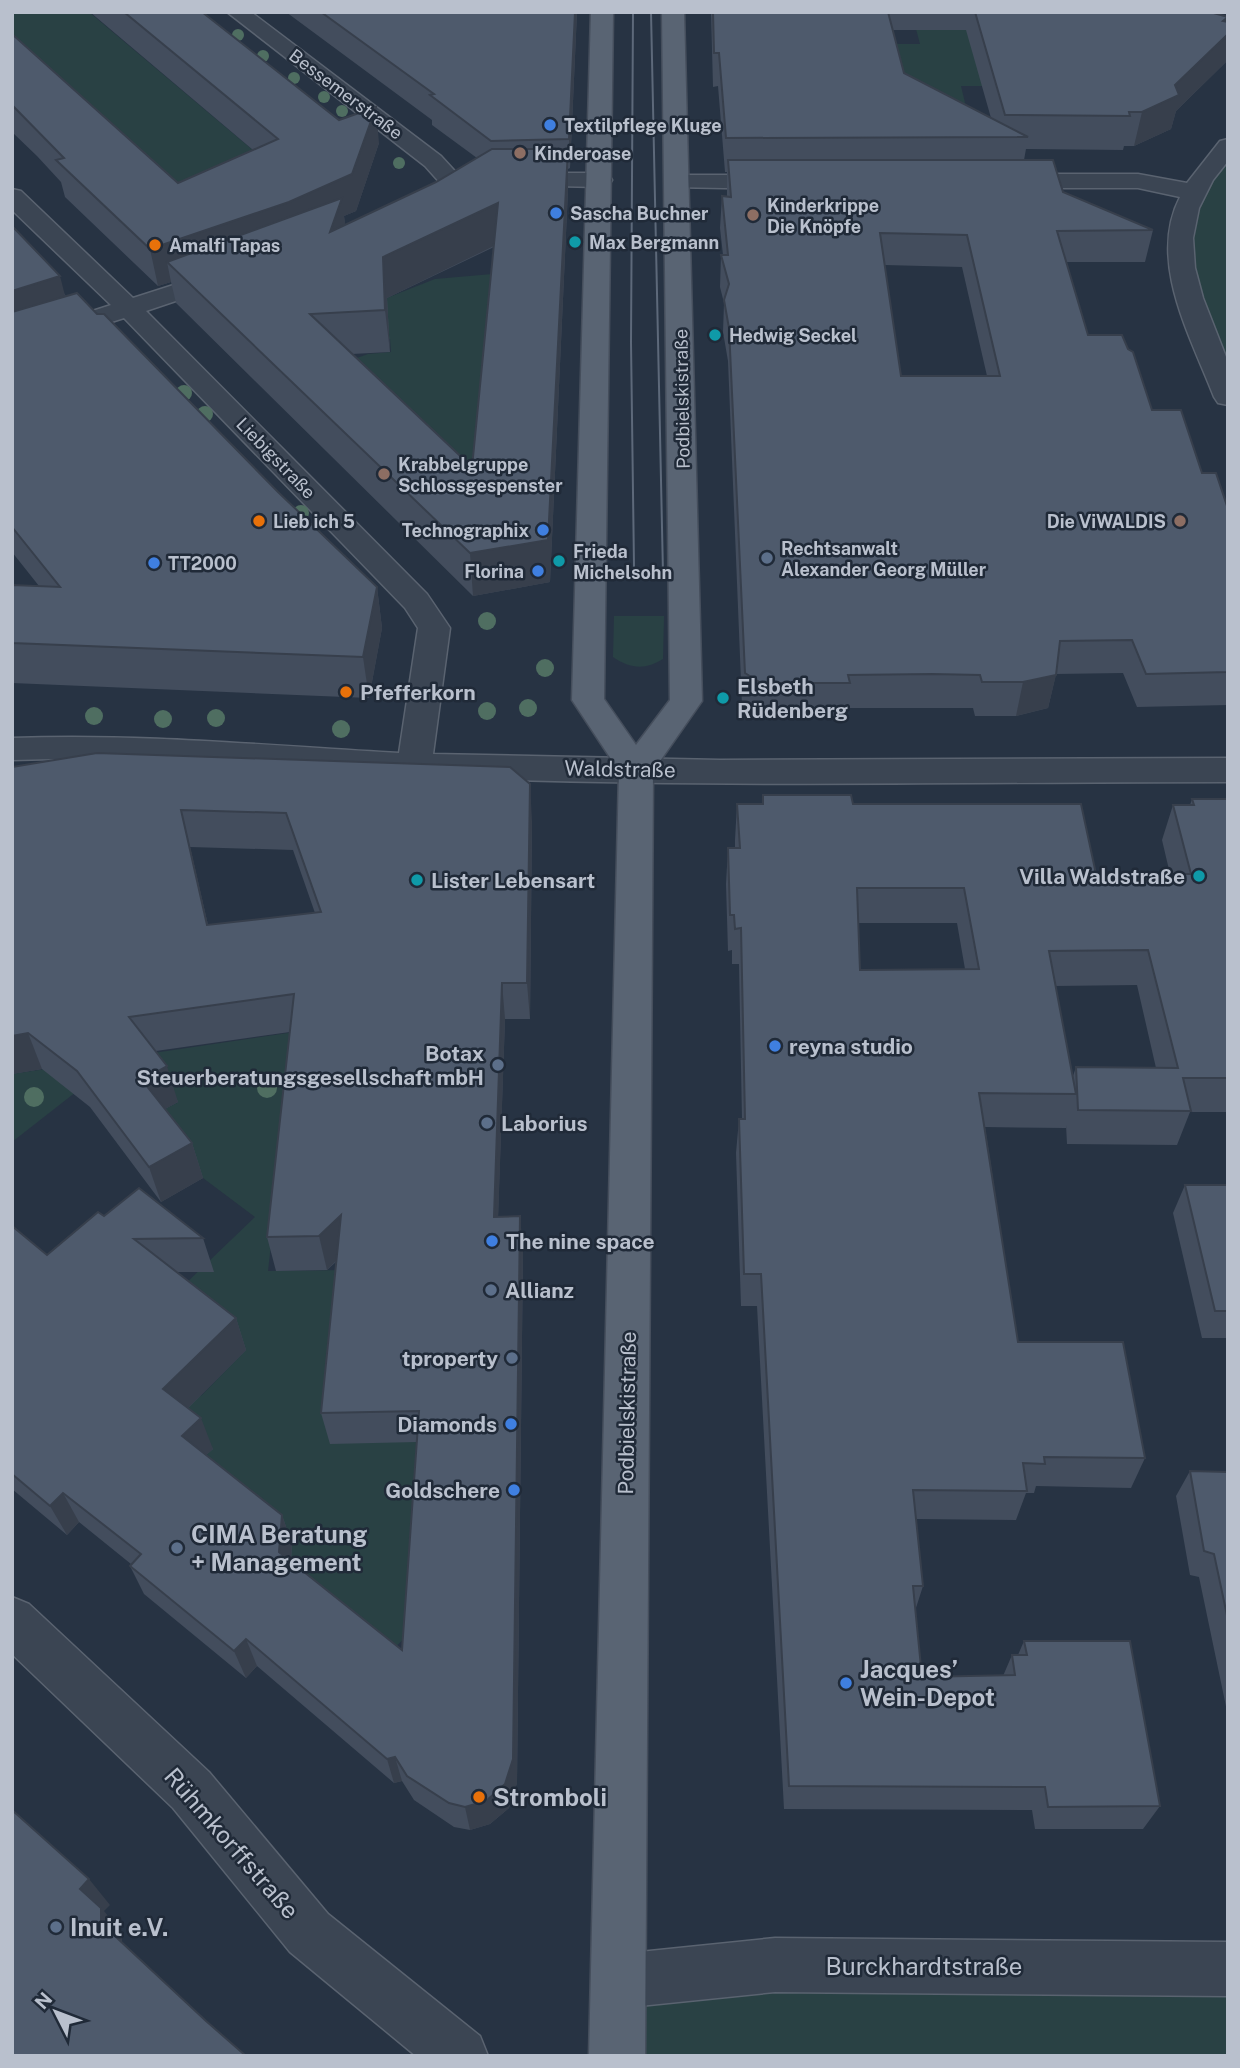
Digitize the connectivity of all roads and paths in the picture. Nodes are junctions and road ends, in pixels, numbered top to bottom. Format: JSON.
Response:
{"nodes":[{"id":1,"x":237,"y":12,"type":"edge"},
{"id":2,"x":602,"y":12,"type":"edge"},
{"id":3,"x":673,"y":12,"type":"edge"},
{"id":4,"x":1228,"y":146,"type":"edge"},
{"id":5,"x":600,"y":180,"type":"junction"},
{"id":6,"x":987,"y":181,"type":"edge"},
{"id":7,"x":679,"y":182,"type":"junction"},
{"id":8,"x":805,"y":182,"type":"edge"},
{"id":9,"x":1193,"y":192,"type":"junction"},
{"id":10,"x":12,"y":196,"type":"edge"},
{"id":11,"x":242,"y":270,"type":"edge"},
{"id":12,"x":129,"y":308,"type":"junction"},
{"id":13,"x":12,"y":346,"type":"edge"},
{"id":14,"x":1228,"y":397,"type":"edge"},
{"id":15,"x":12,"y":749,"type":"edge"},
{"id":16,"x":414,"y":765,"type":"junction"},
{"id":17,"x":636,"y":770,"type":"junction"},
{"id":18,"x":1228,"y":770,"type":"edge"},
{"id":19,"x":12,"y":1621,"type":"edge"},
{"id":20,"x":1228,"y":1969,"type":"edge"},
{"id":21,"x":620,"y":1981,"type":"junction"},
{"id":22,"x":460,"y":2056,"type":"edge"},
{"id":23,"x":617,"y":2056,"type":"edge"}],
"edges":[{"from":1,"to":5,"type":"street","name":"Bessemerstraße"},
{"from":2,"to":5,"type":"main road"},
{"from":3,"to":7,"type":"main road","name":"Podbielskistraße"},
{"from":4,"to":9,"type":"street"},
{"from":5,"to":17,"type":"main road"},
{"from":6,"to":9,"type":"street"},
{"from":7,"to":8,"type":"street"},
{"from":7,"to":17,"type":"main road","name":"Podbielskistraße"},
{"from":9,"to":14,"type":"street"},
{"from":10,"to":12,"type":"street","name":"Liebigstraße"},
{"from":11,"to":12,"type":"street"},
{"from":12,"to":13,"type":"street"},
{"from":12,"to":16,"type":"street","name":"Liebigstraße"},
{"from":15,"to":16,"type":"street","name":"Waldstraße"},
{"from":16,"to":17,"type":"street","name":"Waldstraße"},
{"from":17,"to":18,"type":"street","name":"Waldstraße"},
{"from":17,"to":21,"type":"main road","name":"Podbielskistraße"},
{"from":19,"to":22,"type":"street","name":"Rühmkorffstraße"},
{"from":20,"to":21,"type":"street","name":"Burckhardtstraße"},
{"from":21,"to":23,"type":"main road","name":"Podbielskistraße"}]}
